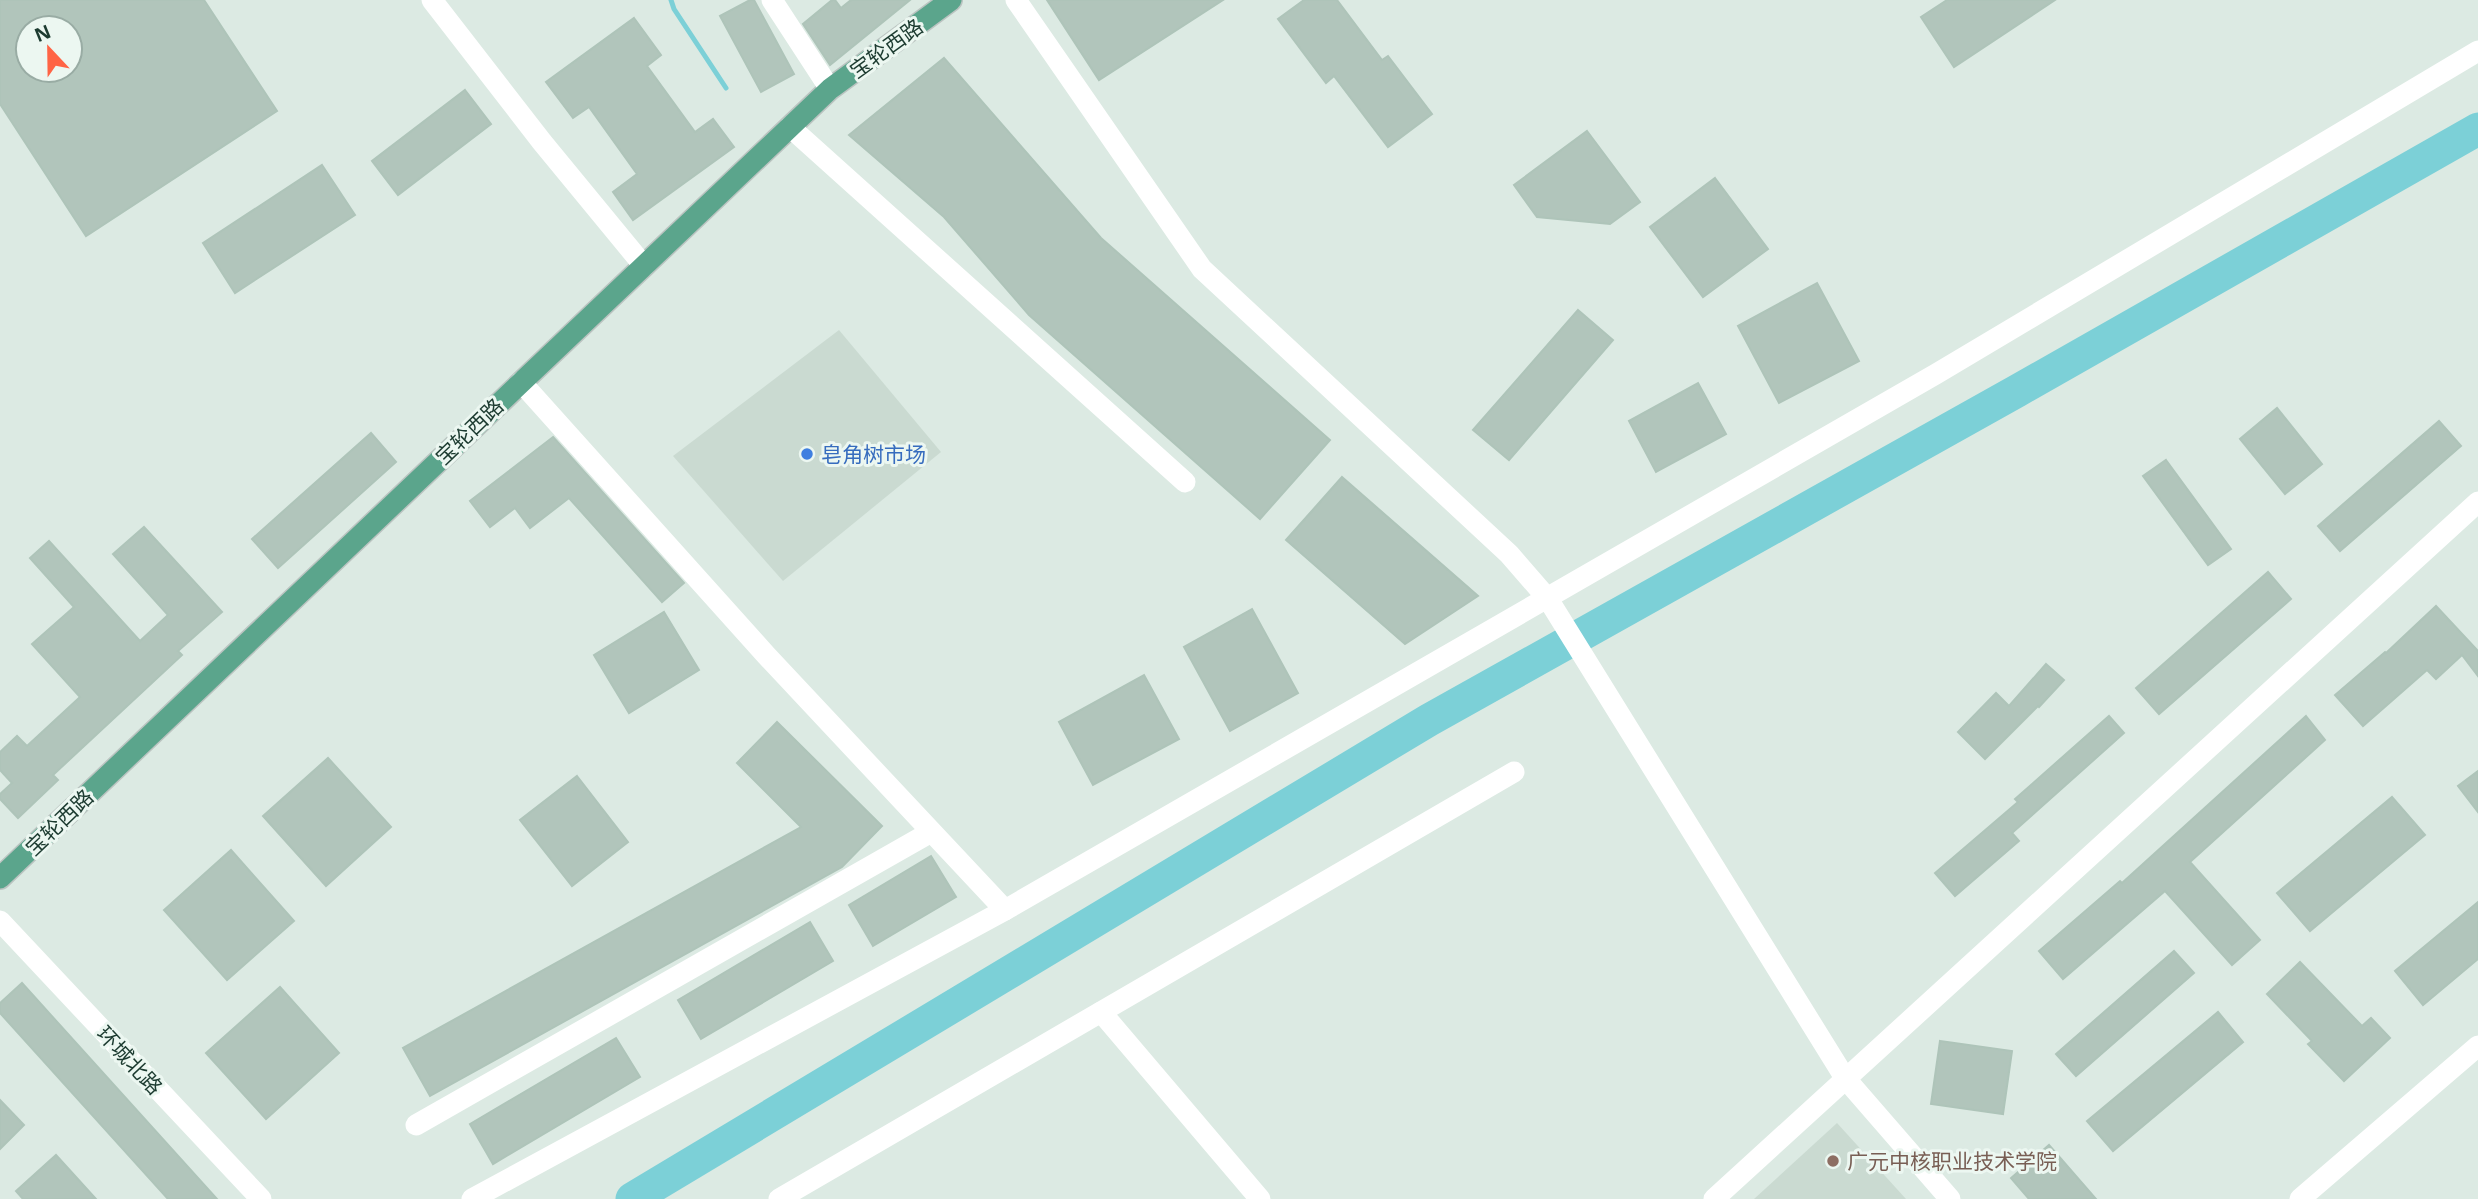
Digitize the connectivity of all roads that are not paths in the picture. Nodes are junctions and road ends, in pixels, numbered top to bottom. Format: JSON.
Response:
{"nodes":[{"id":1,"x":432,"y":0,"type":"edge"},
{"id":2,"x":772,"y":0,"type":"edge"},
{"id":3,"x":951,"y":0,"type":"edge"},
{"id":4,"x":1016,"y":0,"type":"edge"},
{"id":5,"x":2478,"y":51,"type":"edge"},
{"id":6,"x":830,"y":89,"type":"junction"},
{"id":7,"x":790,"y":127,"type":"junction"},
{"id":8,"x":644,"y":266,"type":"junction"},
{"id":9,"x":521,"y":383,"type":"junction"},
{"id":10,"x":1185,"y":482,"type":"dead end"},
{"id":11,"x":2478,"y":502,"type":"edge"},
{"id":12,"x":1548,"y":599,"type":"junction"},
{"id":13,"x":1514,"y":772,"type":"dead end"},
{"id":14,"x":931,"y":832,"type":"junction"},
{"id":15,"x":0,"y":878,"type":"edge"},
{"id":16,"x":1006,"y":910,"type":"junction"},
{"id":17,"x":0,"y":921,"type":"edge"},
{"id":18,"x":1101,"y":1012,"type":"junction"},
{"id":19,"x":2478,"y":1046,"type":"edge"},
{"id":20,"x":1845,"y":1078,"type":"junction"},
{"id":21,"x":416,"y":1125,"type":"dead end"},
{"id":22,"x":261,"y":1199,"type":"edge"},
{"id":23,"x":472,"y":1199,"type":"edge"},
{"id":24,"x":779,"y":1199,"type":"edge"},
{"id":25,"x":1260,"y":1199,"type":"edge"},
{"id":26,"x":1714,"y":1199,"type":"edge"},
{"id":27,"x":1950,"y":1199,"type":"edge"},
{"id":28,"x":2300,"y":1199,"type":"edge"}],
"edges":[{"from":1,"to":8,"type":"street"},
{"from":2,"to":6,"type":"street"},
{"from":3,"to":6,"type":"main road","name":"宝轮西路"},
{"from":4,"to":12,"type":"street"},
{"from":5,"to":12,"type":"street"},
{"from":6,"to":7,"type":"main road","name":"宝轮西路"},
{"from":7,"to":8,"type":"main road","name":"宝轮西路"},
{"from":7,"to":10,"type":"street"},
{"from":8,"to":9,"type":"main road","name":"宝轮西路"},
{"from":9,"to":14,"type":"street"},
{"from":9,"to":15,"type":"main road","name":"宝轮西路"},
{"from":11,"to":20,"type":"street"},
{"from":12,"to":16,"type":"street"},
{"from":12,"to":20,"type":"street"},
{"from":13,"to":18,"type":"street"},
{"from":14,"to":16,"type":"street"},
{"from":14,"to":21,"type":"street"},
{"from":16,"to":23,"type":"street"},
{"from":17,"to":22,"type":"street","name":"环城北路"},
{"from":18,"to":24,"type":"street"},
{"from":18,"to":25,"type":"street"},
{"from":19,"to":28,"type":"street"},
{"from":20,"to":26,"type":"street"},
{"from":20,"to":27,"type":"street"}]}
